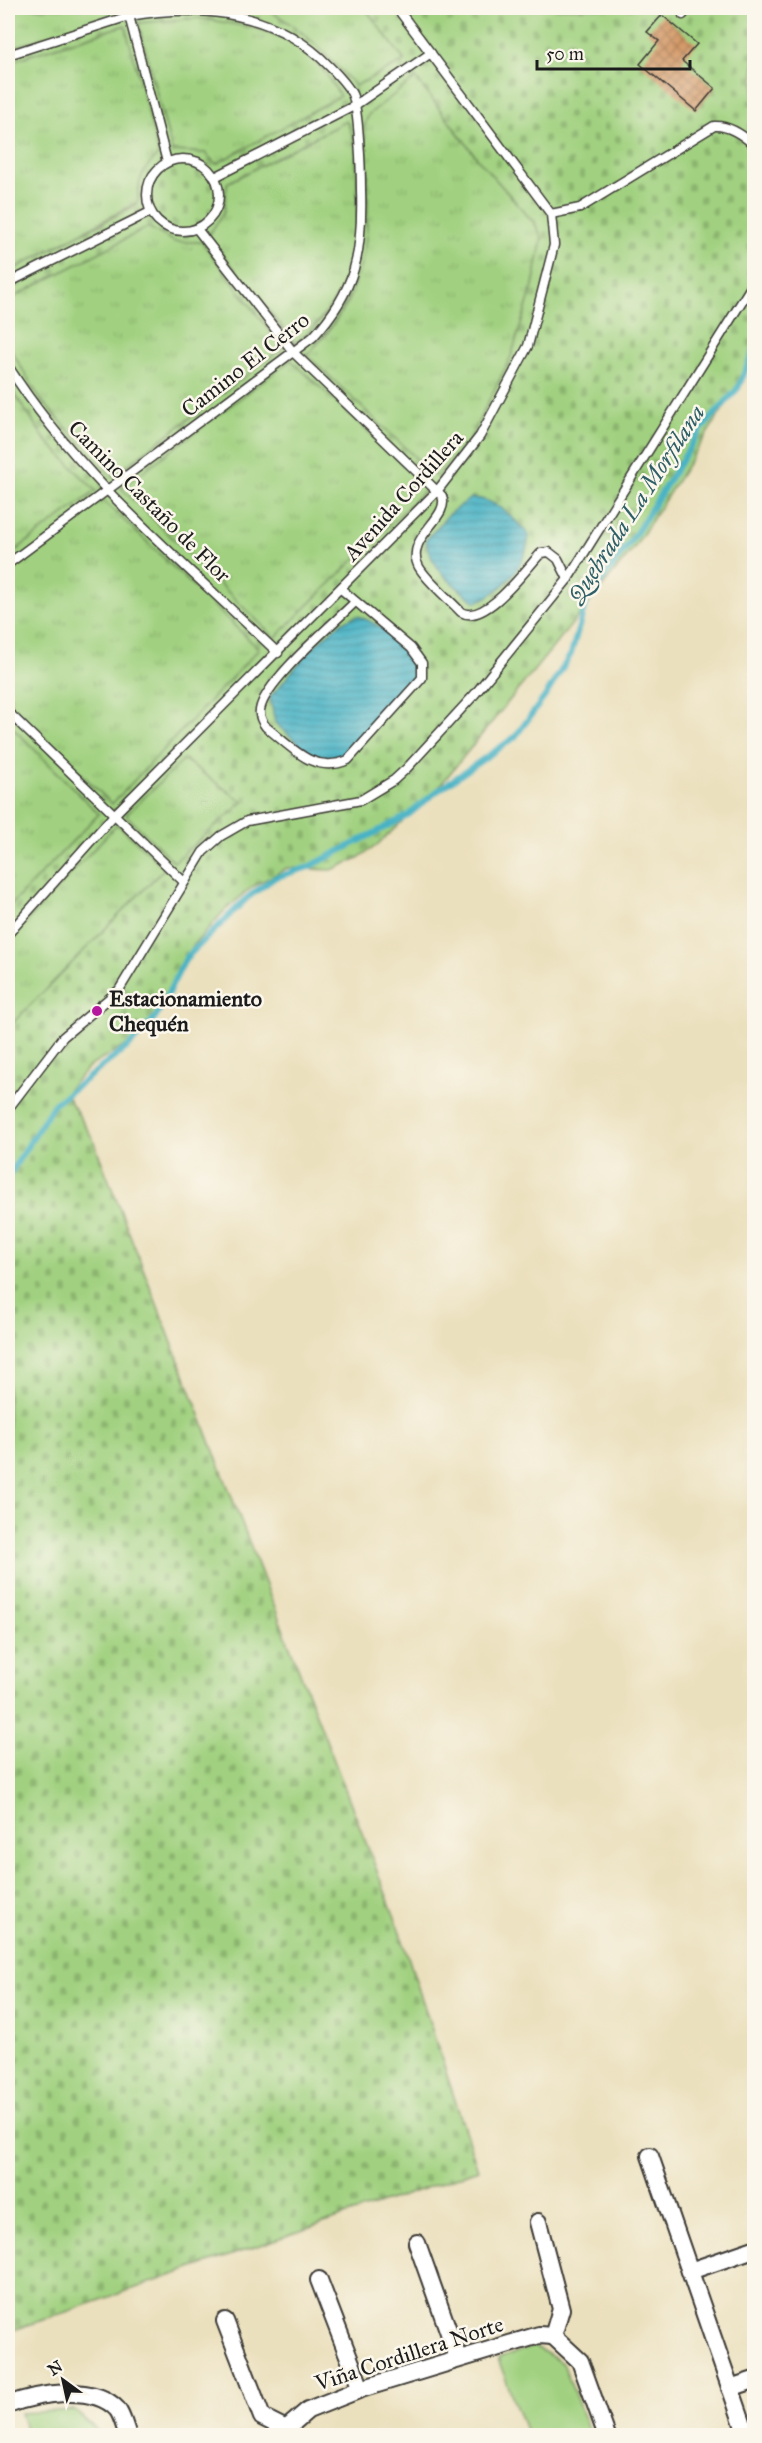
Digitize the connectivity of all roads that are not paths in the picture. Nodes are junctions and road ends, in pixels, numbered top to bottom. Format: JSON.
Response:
{"nodes":[{"id":1,"x":397,"y":8,"type":"edge"},
{"id":2,"x":689,"y":8,"type":"edge"},
{"id":3,"x":128,"y":12,"type":"edge"},
{"id":4,"x":683,"y":15,"type":"dead end"},
{"id":5,"x":431,"y":53,"type":"junction"},
{"id":6,"x":8,"y":55,"type":"edge"},
{"id":7,"x":354,"y":106,"type":"junction"},
{"id":8,"x":754,"y":145,"type":"edge"},
{"id":9,"x":167,"y":162,"type":"junction"},
{"id":10,"x":215,"y":177,"type":"junction"},
{"id":11,"x":150,"y":212,"type":"junction"},
{"id":12,"x":551,"y":214,"type":"junction"},
{"id":13,"x":197,"y":229,"type":"junction"},
{"id":14,"x":754,"y":282,"type":"edge"},
{"id":15,"x":8,"y":283,"type":"edge"},
{"id":16,"x":294,"y":353,"type":"junction"},
{"id":17,"x":8,"y":366,"type":"edge"},
{"id":18,"x":108,"y":490,"type":"junction"},
{"id":19,"x":438,"y":490,"type":"junction"},
{"id":20,"x":8,"y":564,"type":"edge"},
{"id":21,"x":568,"y":579,"type":"junction"},
{"id":22,"x":341,"y":589,"type":"junction"},
{"id":23,"x":354,"y":603,"type":"junction"},
{"id":24,"x":278,"y":653,"type":"junction"},
{"id":25,"x":8,"y":712,"type":"edge"},
{"id":26,"x":114,"y":815,"type":"junction"},
{"id":27,"x":184,"y":882,"type":"junction"},
{"id":28,"x":8,"y":934,"type":"edge"},
{"id":29,"x":8,"y":1108,"type":"edge"},
{"id":30,"x":650,"y":2156,"type":"dead end"},
{"id":31,"x":538,"y":2222,"type":"dead end"},
{"id":32,"x":417,"y":2243,"type":"dead end"},
{"id":33,"x":754,"y":2249,"type":"edge"},
{"id":34,"x":690,"y":2271,"type":"junction"},
{"id":35,"x":319,"y":2280,"type":"dead end"},
{"id":36,"x":225,"y":2321,"type":"dead end"},
{"id":37,"x":553,"y":2336,"type":"junction"},
{"id":38,"x":458,"y":2358,"type":"junction"},
{"id":39,"x":754,"y":2380,"type":"edge"},
{"id":40,"x":730,"y":2388,"type":"junction"},
{"id":41,"x":361,"y":2389,"type":"junction"},
{"id":42,"x":8,"y":2405,"type":"edge"},
{"id":43,"x":285,"y":2432,"type":"edge"},
{"id":44,"x":742,"y":2434,"type":"edge"},
{"id":45,"x":128,"y":2436,"type":"edge"},
{"id":46,"x":607,"y":2436,"type":"edge"}],
"edges":[{"from":1,"to":5,"type":"lane"},
{"from":2,"to":4,"type":"lane"},
{"from":3,"to":6,"type":"lane","name":"Camino El Cerro"},
{"from":3,"to":7,"type":"lane","name":"Camino El Cerro"},
{"from":3,"to":9,"type":"lane"},
{"from":5,"to":7,"type":"lane"},
{"from":5,"to":12,"type":"lane"},
{"from":7,"to":10,"type":"lane"},
{"from":7,"to":16,"type":"lane","name":"Camino El Cerro"},
{"from":8,"to":12,"type":"lane"},
{"from":9,"to":10,"type":"lane"},
{"from":9,"to":11,"type":"lane"},
{"from":10,"to":13,"type":"lane"},
{"from":11,"to":13,"type":"lane"},
{"from":11,"to":15,"type":"lane"},
{"from":12,"to":19,"type":"lane","name":"Avenida Cordillera"},
{"from":13,"to":16,"type":"lane"},
{"from":14,"to":21,"type":"lane"},
{"from":16,"to":18,"type":"lane","name":"Camino El Cerro"},
{"from":16,"to":19,"type":"lane"},
{"from":17,"to":18,"type":"lane","name":"Camino Castaño de Flor"},
{"from":18,"to":20,"type":"lane","name":"Camino El Cerro"},
{"from":18,"to":24,"type":"lane","name":"Camino Castaño de Flor"},
{"from":19,"to":21,"type":"lane"},
{"from":19,"to":22,"type":"lane","name":"Avenida Cordillera"},
{"from":21,"to":27,"type":"lane"},
{"from":22,"to":23,"type":"lane"},
{"from":22,"to":24,"type":"lane","name":"Avenida Cordillera"},
{"from":23,"to":23,"type":"lane"},
{"from":24,"to":26,"type":"lane","name":"Avenida Cordillera"},
{"from":25,"to":26,"type":"lane"},
{"from":26,"to":27,"type":"lane"},
{"from":26,"to":28,"type":"lane","name":"Avenida Cordillera"},
{"from":27,"to":29,"type":"lane"},
{"from":30,"to":34,"type":"street"},
{"from":31,"to":37,"type":"street"},
{"from":32,"to":38,"type":"street"},
{"from":33,"to":34,"type":"street"},
{"from":34,"to":40,"type":"street"},
{"from":35,"to":41,"type":"street"},
{"from":36,"to":43,"type":"street"},
{"from":37,"to":38,"type":"street","name":"Viña Cordillera Norte"},
{"from":37,"to":46,"type":"street"},
{"from":38,"to":41,"type":"street","name":"Viña Cordillera Norte"},
{"from":39,"to":40,"type":"street"},
{"from":40,"to":44,"type":"street"},
{"from":41,"to":43,"type":"street","name":"Viña Cordillera Norte"},
{"from":42,"to":45,"type":"street"}]}
